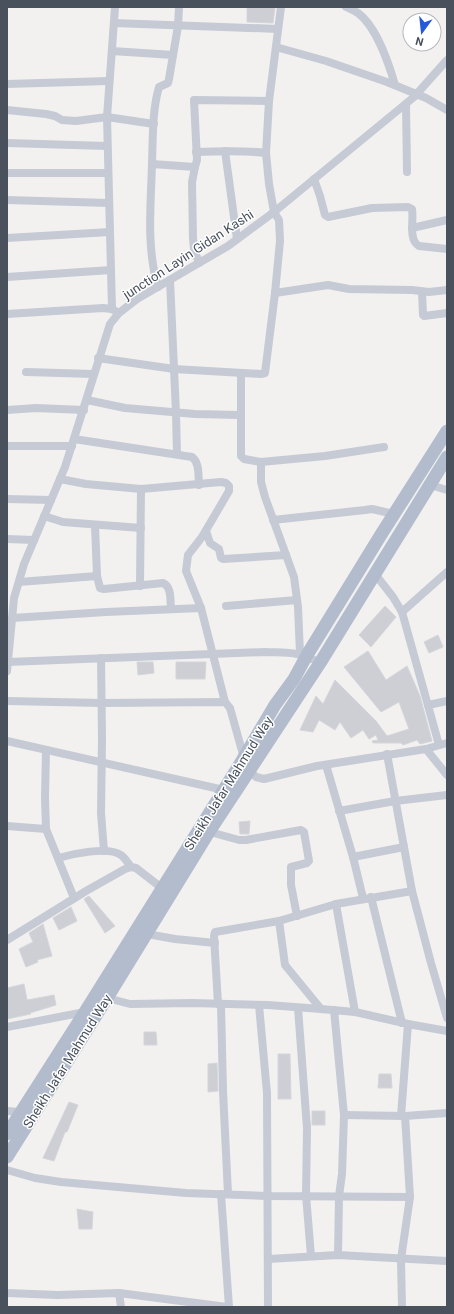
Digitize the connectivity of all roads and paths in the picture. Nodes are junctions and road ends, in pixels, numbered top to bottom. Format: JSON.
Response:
{"nodes":[{"id":1,"x":116,"y":7,"type":"edge"},
{"id":2,"x":179,"y":7,"type":"edge"},
{"id":3,"x":281,"y":7,"type":"edge"},
{"id":4,"x":346,"y":7,"type":"edge"},
{"id":5,"x":358,"y":10,"type":"edge"},
{"id":6,"x":114,"y":23,"type":"junction"},
{"id":7,"x":178,"y":26,"type":"junction"},
{"id":8,"x":278,"y":29,"type":"junction"},
{"id":9,"x":276,"y":47,"type":"junction"},
{"id":10,"x":112,"y":51,"type":"junction"},
{"id":11,"x":173,"y":55,"type":"junction"},
{"id":12,"x":447,"y":60,"type":"edge"},
{"id":13,"x":109,"y":81,"type":"junction"},
{"id":14,"x":7,"y":84,"type":"edge"},
{"id":15,"x":395,"y":85,"type":"junction"},
{"id":16,"x":417,"y":94,"type":"junction"},
{"id":17,"x":447,"y":100,"type":"edge"},
{"id":18,"x":269,"y":101,"type":"junction"},
{"id":19,"x":436,"y":102,"type":"junction"},
{"id":20,"x":406,"y":104,"type":"junction"},
{"id":21,"x":7,"y":110,"type":"edge"},
{"id":22,"x":447,"y":110,"type":"edge"},
{"id":23,"x":107,"y":117,"type":"junction"},
{"id":24,"x":154,"y":124,"type":"junction"},
{"id":25,"x":7,"y":143,"type":"edge"},
{"id":26,"x":108,"y":146,"type":"junction"},
{"id":27,"x":225,"y":151,"type":"junction"},
{"id":28,"x":196,"y":152,"type":"junction"},
{"id":29,"x":266,"y":153,"type":"junction"},
{"id":30,"x":152,"y":164,"type":"junction"},
{"id":31,"x":195,"y":167,"type":"junction"},
{"id":32,"x":407,"y":172,"type":"dead end"},
{"id":33,"x":7,"y":173,"type":"edge"},
{"id":34,"x":108,"y":173,"type":"junction"},
{"id":35,"x":314,"y":179,"type":"junction"},
{"id":36,"x":7,"y":200,"type":"edge"},
{"id":37,"x":109,"y":203,"type":"junction"},
{"id":38,"x":274,"y":212,"type":"junction"},
{"id":39,"x":447,"y":220,"type":"edge"},
{"id":40,"x":412,"y":228,"type":"junction"},
{"id":41,"x":110,"y":232,"type":"junction"},
{"id":42,"x":7,"y":238,"type":"edge"},
{"id":43,"x":237,"y":239,"type":"junction"},
{"id":44,"x":447,"y":249,"type":"edge"},
{"id":45,"x":199,"y":263,"type":"junction"},
{"id":46,"x":111,"y":270,"type":"junction"},
{"id":47,"x":7,"y":277,"type":"edge"},
{"id":48,"x":170,"y":280,"type":"junction"},
{"id":49,"x":158,"y":287,"type":"junction"},
{"id":50,"x":447,"y":290,"type":"edge"},
{"id":51,"x":422,"y":292,"type":"junction"},
{"id":52,"x":275,"y":293,"type":"junction"},
{"id":53,"x":116,"y":311,"type":"junction"},
{"id":54,"x":447,"y":313,"type":"edge"},
{"id":55,"x":7,"y":314,"type":"edge"},
{"id":56,"x":98,"y":358,"type":"junction"},
{"id":57,"x":174,"y":369,"type":"junction"},
{"id":58,"x":26,"y":372,"type":"dead end"},
{"id":59,"x":241,"y":373,"type":"junction"},
{"id":60,"x":93,"y":374,"type":"junction"},
{"id":61,"x":87,"y":400,"type":"junction"},
{"id":62,"x":7,"y":410,"type":"edge"},
{"id":63,"x":84,"y":410,"type":"junction"},
{"id":64,"x":176,"y":412,"type":"junction"},
{"id":65,"x":240,"y":415,"type":"junction"},
{"id":66,"x":447,"y":430,"type":"edge"},
{"id":67,"x":73,"y":443,"type":"junction"},
{"id":68,"x":7,"y":446,"type":"edge"},
{"id":69,"x":384,"y":447,"type":"dead end"},
{"id":70,"x":177,"y":454,"type":"junction"},
{"id":71,"x":447,"y":457,"type":"edge"},
{"id":72,"x":261,"y":462,"type":"junction"},
{"id":73,"x":60,"y":479,"type":"junction"},
{"id":74,"x":199,"y":485,"type":"junction"},
{"id":75,"x":430,"y":485,"type":"junction"},
{"id":76,"x":141,"y":489,"type":"junction"},
{"id":77,"x":447,"y":490,"type":"edge"},
{"id":78,"x":7,"y":498,"type":"edge"},
{"id":79,"x":51,"y":500,"type":"junction"},
{"id":80,"x":394,"y":514,"type":"junction"},
{"id":81,"x":44,"y":516,"type":"junction"},
{"id":82,"x":273,"y":520,"type":"junction"},
{"id":83,"x":95,"y":524,"type":"junction"},
{"id":84,"x":141,"y":528,"type":"junction"},
{"id":85,"x":206,"y":531,"type":"junction"},
{"id":86,"x":7,"y":539,"type":"edge"},
{"id":87,"x":34,"y":540,"type":"junction"},
{"id":88,"x":286,"y":555,"type":"junction"},
{"id":89,"x":447,"y":572,"type":"edge"},
{"id":90,"x":375,"y":574,"type":"junction"},
{"id":91,"x":97,"y":576,"type":"junction"},
{"id":92,"x":19,"y":582,"type":"junction"},
{"id":93,"x":140,"y":586,"type":"junction"},
{"id":94,"x":7,"y":591,"type":"edge"},
{"id":95,"x":16,"y":591,"type":"junction"},
{"id":96,"x":297,"y":600,"type":"junction"},
{"id":97,"x":226,"y":606,"type":"dead end"},
{"id":98,"x":201,"y":608,"type":"junction"},
{"id":99,"x":171,"y":609,"type":"junction"},
{"id":100,"x":402,"y":612,"type":"junction"},
{"id":101,"x":12,"y":618,"type":"junction"},
{"id":102,"x":213,"y":653,"type":"junction"},
{"id":103,"x":304,"y":655,"type":"junction"},
{"id":104,"x":101,"y":658,"type":"junction"},
{"id":105,"x":8,"y":662,"type":"junction"},
{"id":106,"x":320,"y":663,"type":"junction"},
{"id":107,"x":7,"y":671,"type":"edge"},
{"id":108,"x":7,"y":701,"type":"edge"},
{"id":109,"x":447,"y":701,"type":"edge"},
{"id":110,"x":225,"y":702,"type":"junction"},
{"id":111,"x":102,"y":703,"type":"junction"},
{"id":112,"x":428,"y":705,"type":"junction"},
{"id":113,"x":7,"y":741,"type":"edge"},
{"id":114,"x":443,"y":744,"type":"edge"},
{"id":115,"x":426,"y":748,"type":"junction"},
{"id":116,"x":46,"y":750,"type":"junction"},
{"id":117,"x":387,"y":754,"type":"junction"},
{"id":118,"x":244,"y":758,"type":"junction"},
{"id":119,"x":101,"y":762,"type":"junction"},
{"id":120,"x":326,"y":765,"type":"junction"},
{"id":121,"x":250,"y":771,"type":"junction"},
{"id":122,"x":447,"y":775,"type":"edge"},
{"id":123,"x":224,"y":790,"type":"junction"},
{"id":124,"x":447,"y":795,"type":"edge"},
{"id":125,"x":395,"y":801,"type":"junction"},
{"id":126,"x":339,"y":811,"type":"junction"},
{"id":127,"x":7,"y":826,"type":"edge"},
{"id":128,"x":46,"y":829,"type":"junction"},
{"id":129,"x":210,"y":832,"type":"junction"},
{"id":130,"x":404,"y":848,"type":"junction"},
{"id":131,"x":104,"y":851,"type":"junction"},
{"id":132,"x":353,"y":857,"type":"junction"},
{"id":133,"x":58,"y":858,"type":"junction"},
{"id":134,"x":131,"y":867,"type":"junction"},
{"id":135,"x":162,"y":889,"type":"junction"},
{"id":136,"x":412,"y":891,"type":"junction"},
{"id":137,"x":372,"y":897,"type":"junction"},
{"id":138,"x":74,"y":898,"type":"junction"},
{"id":139,"x":363,"y":898,"type":"junction"},
{"id":140,"x":336,"y":904,"type":"junction"},
{"id":141,"x":297,"y":916,"type":"junction"},
{"id":142,"x":279,"y":921,"type":"junction"},
{"id":143,"x":147,"y":934,"type":"junction"},
{"id":144,"x":7,"y":940,"type":"edge"},
{"id":145,"x":214,"y":943,"type":"junction"},
{"id":146,"x":108,"y":998,"type":"junction"},
{"id":147,"x":220,"y":1004,"type":"junction"},
{"id":148,"x":259,"y":1005,"type":"junction"},
{"id":149,"x":298,"y":1008,"type":"junction"},
{"id":150,"x":321,"y":1009,"type":"junction"},
{"id":151,"x":334,"y":1010,"type":"junction"},
{"id":152,"x":85,"y":1012,"type":"junction"},
{"id":153,"x":355,"y":1012,"type":"junction"},
{"id":154,"x":447,"y":1018,"type":"edge"},
{"id":155,"x":405,"y":1024,"type":"junction"},
{"id":156,"x":7,"y":1027,"type":"edge"},
{"id":157,"x":447,"y":1031,"type":"edge"},
{"id":158,"x":7,"y":1111,"type":"edge"},
{"id":159,"x":20,"y":1112,"type":"junction"},
{"id":160,"x":447,"y":1113,"type":"edge"},
{"id":161,"x":344,"y":1115,"type":"junction"},
{"id":162,"x":403,"y":1116,"type":"junction"},
{"id":163,"x":7,"y":1134,"type":"edge"},
{"id":164,"x":7,"y":1157,"type":"edge"},
{"id":165,"x":7,"y":1170,"type":"edge"},
{"id":166,"x":225,"y":1194,"type":"junction"},
{"id":167,"x":267,"y":1196,"type":"junction"},
{"id":168,"x":306,"y":1196,"type":"junction"},
{"id":169,"x":339,"y":1196,"type":"junction"},
{"id":170,"x":410,"y":1197,"type":"junction"},
{"id":171,"x":338,"y":1255,"type":"junction"},
{"id":172,"x":311,"y":1256,"type":"junction"},
{"id":173,"x":268,"y":1259,"type":"junction"},
{"id":174,"x":401,"y":1259,"type":"junction"},
{"id":175,"x":447,"y":1261,"type":"edge"},
{"id":176,"x":7,"y":1293,"type":"edge"},
{"id":177,"x":119,"y":1293,"type":"junction"},
{"id":178,"x":121,"y":1307,"type":"edge"},
{"id":179,"x":228,"y":1307,"type":"edge"},
{"id":180,"x":268,"y":1307,"type":"edge"},
{"id":181,"x":402,"y":1307,"type":"edge"}],
"edges":[{"from":1,"to":6,"type":"street"},
{"from":2,"to":7,"type":"street"},
{"from":3,"to":8,"type":"street"},
{"from":4,"to":5,"type":"street"},
{"from":5,"to":15,"type":"street"},
{"from":6,"to":7,"type":"street"},
{"from":6,"to":10,"type":"street"},
{"from":7,"to":8,"type":"street"},
{"from":7,"to":11,"type":"street"},
{"from":8,"to":9,"type":"street"},
{"from":9,"to":15,"type":"street"},
{"from":9,"to":18,"type":"street"},
{"from":10,"to":11,"type":"street"},
{"from":10,"to":13,"type":"street"},
{"from":11,"to":24,"type":"street"},
{"from":12,"to":16,"type":"street","name":"junction Layin Gidan Kashi"},
{"from":13,"to":14,"type":"street"},
{"from":13,"to":23,"type":"street"},
{"from":15,"to":16,"type":"street"},
{"from":16,"to":19,"type":"street"},
{"from":16,"to":20,"type":"street","name":"junction Layin Gidan Kashi"},
{"from":17,"to":19,"type":"street"},
{"from":18,"to":28,"type":"street"},
{"from":18,"to":29,"type":"street"},
{"from":19,"to":22,"type":"street"},
{"from":20,"to":32,"type":"street"},
{"from":20,"to":35,"type":"street","name":"junction Layin Gidan Kashi"},
{"from":21,"to":23,"type":"street"},
{"from":23,"to":24,"type":"street"},
{"from":23,"to":26,"type":"street"},
{"from":24,"to":30,"type":"street"},
{"from":25,"to":26,"type":"street"},
{"from":26,"to":34,"type":"street"},
{"from":27,"to":28,"type":"street"},
{"from":27,"to":29,"type":"street"},
{"from":27,"to":43,"type":"street"},
{"from":28,"to":31,"type":"street"},
{"from":29,"to":38,"type":"street"},
{"from":30,"to":31,"type":"street"},
{"from":30,"to":49,"type":"street"},
{"from":31,"to":45,"type":"street"},
{"from":33,"to":34,"type":"street"},
{"from":34,"to":37,"type":"street"},
{"from":35,"to":38,"type":"street","name":"junction Layin Gidan Kashi"},
{"from":35,"to":40,"type":"street"},
{"from":36,"to":37,"type":"street"},
{"from":37,"to":41,"type":"street"},
{"from":38,"to":43,"type":"street","name":"junction Layin Gidan Kashi"},
{"from":38,"to":52,"type":"street"},
{"from":39,"to":40,"type":"street"},
{"from":40,"to":44,"type":"street"},
{"from":41,"to":42,"type":"street"},
{"from":41,"to":46,"type":"street"},
{"from":43,"to":45,"type":"street","name":"junction Layin Gidan Kashi"},
{"from":45,"to":48,"type":"street","name":"junction Layin Gidan Kashi"},
{"from":46,"to":47,"type":"street"},
{"from":46,"to":53,"type":"street"},
{"from":48,"to":49,"type":"street","name":"junction Layin Gidan Kashi"},
{"from":48,"to":57,"type":"street"},
{"from":49,"to":53,"type":"street","name":"junction Layin Gidan Kashi"},
{"from":50,"to":51,"type":"street"},
{"from":51,"to":52,"type":"street"},
{"from":51,"to":54,"type":"street"},
{"from":52,"to":59,"type":"street"},
{"from":53,"to":55,"type":"street"},
{"from":53,"to":56,"type":"street","name":"junction Layin Gidan Kashi"},
{"from":56,"to":57,"type":"street"},
{"from":56,"to":60,"type":"street","name":"junction Layin Gidan Kashi"},
{"from":57,"to":59,"type":"street"},
{"from":57,"to":64,"type":"street"},
{"from":58,"to":60,"type":"street"},
{"from":59,"to":65,"type":"street"},
{"from":60,"to":61,"type":"street","name":"junction Layin Gidan Kashi"},
{"from":61,"to":63,"type":"street","name":"junction Layin Gidan Kashi"},
{"from":61,"to":64,"type":"street"},
{"from":62,"to":63,"type":"street"},
{"from":63,"to":67,"type":"street","name":"junction Layin Gidan Kashi"},
{"from":64,"to":65,"type":"street"},
{"from":64,"to":70,"type":"street"},
{"from":65,"to":72,"type":"street"},
{"from":66,"to":80,"type":"main road","name":"Sheikh Jafar Mahmud Way"},
{"from":67,"to":68,"type":"street"},
{"from":67,"to":70,"type":"street"},
{"from":67,"to":73,"type":"street","name":"junction Layin Gidan Kashi"},
{"from":69,"to":72,"type":"street"},
{"from":70,"to":74,"type":"street"},
{"from":71,"to":75,"type":"main road","name":"Sheikh Jafar Mahmud Way"},
{"from":72,"to":82,"type":"street"},
{"from":73,"to":76,"type":"street"},
{"from":73,"to":79,"type":"street","name":"junction Layin Gidan Kashi"},
{"from":74,"to":76,"type":"street"},
{"from":74,"to":85,"type":"street"},
{"from":75,"to":77,"type":"street"},
{"from":75,"to":90,"type":"main road","name":"Sheikh Jafar Mahmud Way"},
{"from":76,"to":84,"type":"street"},
{"from":78,"to":79,"type":"street"},
{"from":79,"to":81,"type":"street","name":"junction Layin Gidan Kashi"},
{"from":80,"to":82,"type":"street"},
{"from":80,"to":103,"type":"main road","name":"Sheikh Jafar Mahmud Way"},
{"from":81,"to":83,"type":"street"},
{"from":81,"to":87,"type":"street","name":"junction Layin Gidan Kashi"},
{"from":82,"to":88,"type":"street"},
{"from":83,"to":84,"type":"street"},
{"from":83,"to":91,"type":"street"},
{"from":84,"to":93,"type":"street"},
{"from":85,"to":88,"type":"street"},
{"from":85,"to":98,"type":"street"},
{"from":86,"to":87,"type":"street"},
{"from":87,"to":92,"type":"street","name":"junction Layin Gidan Kashi"},
{"from":88,"to":96,"type":"street"},
{"from":89,"to":100,"type":"street"},
{"from":90,"to":100,"type":"street"},
{"from":90,"to":106,"type":"main road","name":"Sheikh Jafar Mahmud Way"},
{"from":91,"to":92,"type":"street"},
{"from":91,"to":93,"type":"street"},
{"from":92,"to":95,"type":"street","name":"junction Layin Gidan Kashi"},
{"from":93,"to":99,"type":"street"},
{"from":94,"to":95,"type":"street"},
{"from":95,"to":101,"type":"street","name":"junction Layin Gidan Kashi"},
{"from":96,"to":97,"type":"street"},
{"from":96,"to":103,"type":"street"},
{"from":98,"to":99,"type":"street"},
{"from":98,"to":102,"type":"street"},
{"from":99,"to":101,"type":"street"},
{"from":100,"to":112,"type":"street"},
{"from":101,"to":105,"type":"street","name":"junction Layin Gidan Kashi"},
{"from":102,"to":103,"type":"street"},
{"from":102,"to":104,"type":"street"},
{"from":102,"to":110,"type":"street"},
{"from":103,"to":106,"type":"street"},
{"from":103,"to":118,"type":"main road","name":"Sheikh Jafar Mahmud Way"},
{"from":104,"to":105,"type":"street"},
{"from":104,"to":111,"type":"street"},
{"from":105,"to":107,"type":"street","name":"junction Layin Gidan Kashi"},
{"from":106,"to":121,"type":"main road","name":"Sheikh Jafar Mahmud Way"},
{"from":108,"to":111,"type":"street"},
{"from":109,"to":112,"type":"street"},
{"from":110,"to":111,"type":"street"},
{"from":110,"to":118,"type":"street"},
{"from":111,"to":119,"type":"street"},
{"from":112,"to":114,"type":"street"},
{"from":113,"to":116,"type":"street"},
{"from":114,"to":115,"type":"street"},
{"from":115,"to":117,"type":"street"},
{"from":115,"to":122,"type":"street"},
{"from":116,"to":119,"type":"street"},
{"from":116,"to":128,"type":"street"},
{"from":117,"to":120,"type":"street"},
{"from":117,"to":125,"type":"street"},
{"from":118,"to":123,"type":"main road","name":"Sheikh Jafar Mahmud Way"},
{"from":119,"to":123,"type":"street"},
{"from":119,"to":131,"type":"street"},
{"from":120,"to":121,"type":"street"},
{"from":120,"to":126,"type":"street"},
{"from":121,"to":129,"type":"main road","name":"Sheikh Jafar Mahmud Way"},
{"from":123,"to":135,"type":"main road","name":"Sheikh Jafar Mahmud Way"},
{"from":124,"to":125,"type":"street"},
{"from":125,"to":126,"type":"street"},
{"from":125,"to":130,"type":"street"},
{"from":126,"to":132,"type":"street"},
{"from":127,"to":128,"type":"street"},
{"from":128,"to":133,"type":"street"},
{"from":129,"to":141,"type":"street"},
{"from":129,"to":143,"type":"main road","name":"Sheikh Jafar Mahmud Way"},
{"from":130,"to":132,"type":"street"},
{"from":130,"to":136,"type":"street"},
{"from":131,"to":133,"type":"street"},
{"from":131,"to":134,"type":"street"},
{"from":132,"to":139,"type":"street"},
{"from":133,"to":138,"type":"street"},
{"from":134,"to":135,"type":"street"},
{"from":134,"to":138,"type":"street"},
{"from":135,"to":152,"type":"main road","name":"Sheikh Jafar Mahmud Way"},
{"from":136,"to":137,"type":"street"},
{"from":136,"to":154,"type":"street"},
{"from":137,"to":139,"type":"street"},
{"from":137,"to":155,"type":"street"},
{"from":138,"to":144,"type":"street"},
{"from":139,"to":140,"type":"street"},
{"from":140,"to":141,"type":"street"},
{"from":140,"to":153,"type":"street"},
{"from":141,"to":142,"type":"street"},
{"from":142,"to":145,"type":"street"},
{"from":142,"to":150,"type":"street"},
{"from":143,"to":145,"type":"street"},
{"from":143,"to":146,"type":"main road","name":"Sheikh Jafar Mahmud Way"},
{"from":145,"to":147,"type":"street"},
{"from":146,"to":147,"type":"street"},
{"from":146,"to":164,"type":"main road","name":"Sheikh Jafar Mahmud Way"},
{"from":147,"to":148,"type":"street"},
{"from":147,"to":166,"type":"street"},
{"from":148,"to":149,"type":"street"},
{"from":148,"to":167,"type":"street"},
{"from":149,"to":150,"type":"street"},
{"from":149,"to":168,"type":"street"},
{"from":150,"to":151,"type":"street"},
{"from":151,"to":153,"type":"street"},
{"from":151,"to":161,"type":"street"},
{"from":152,"to":156,"type":"street"},
{"from":152,"to":159,"type":"main road","name":"Sheikh Jafar Mahmud Way"},
{"from":153,"to":155,"type":"street"},
{"from":155,"to":157,"type":"street"},
{"from":155,"to":162,"type":"street"},
{"from":158,"to":159,"type":"street"},
{"from":159,"to":163,"type":"main road","name":"Sheikh Jafar Mahmud Way"},
{"from":160,"to":162,"type":"street"},
{"from":161,"to":162,"type":"street"},
{"from":161,"to":169,"type":"street"},
{"from":162,"to":170,"type":"street"},
{"from":165,"to":166,"type":"street"},
{"from":166,"to":167,"type":"street"},
{"from":166,"to":179,"type":"street"},
{"from":167,"to":168,"type":"street"},
{"from":167,"to":173,"type":"street"},
{"from":168,"to":169,"type":"street"},
{"from":168,"to":172,"type":"street"},
{"from":169,"to":170,"type":"street"},
{"from":169,"to":171,"type":"street"},
{"from":170,"to":174,"type":"street"},
{"from":171,"to":172,"type":"street"},
{"from":171,"to":174,"type":"street"},
{"from":172,"to":173,"type":"street"},
{"from":173,"to":180,"type":"street"},
{"from":174,"to":175,"type":"street"},
{"from":174,"to":181,"type":"street"},
{"from":176,"to":177,"type":"street"},
{"from":177,"to":178,"type":"street"},
{"from":177,"to":179,"type":"street"}]}
